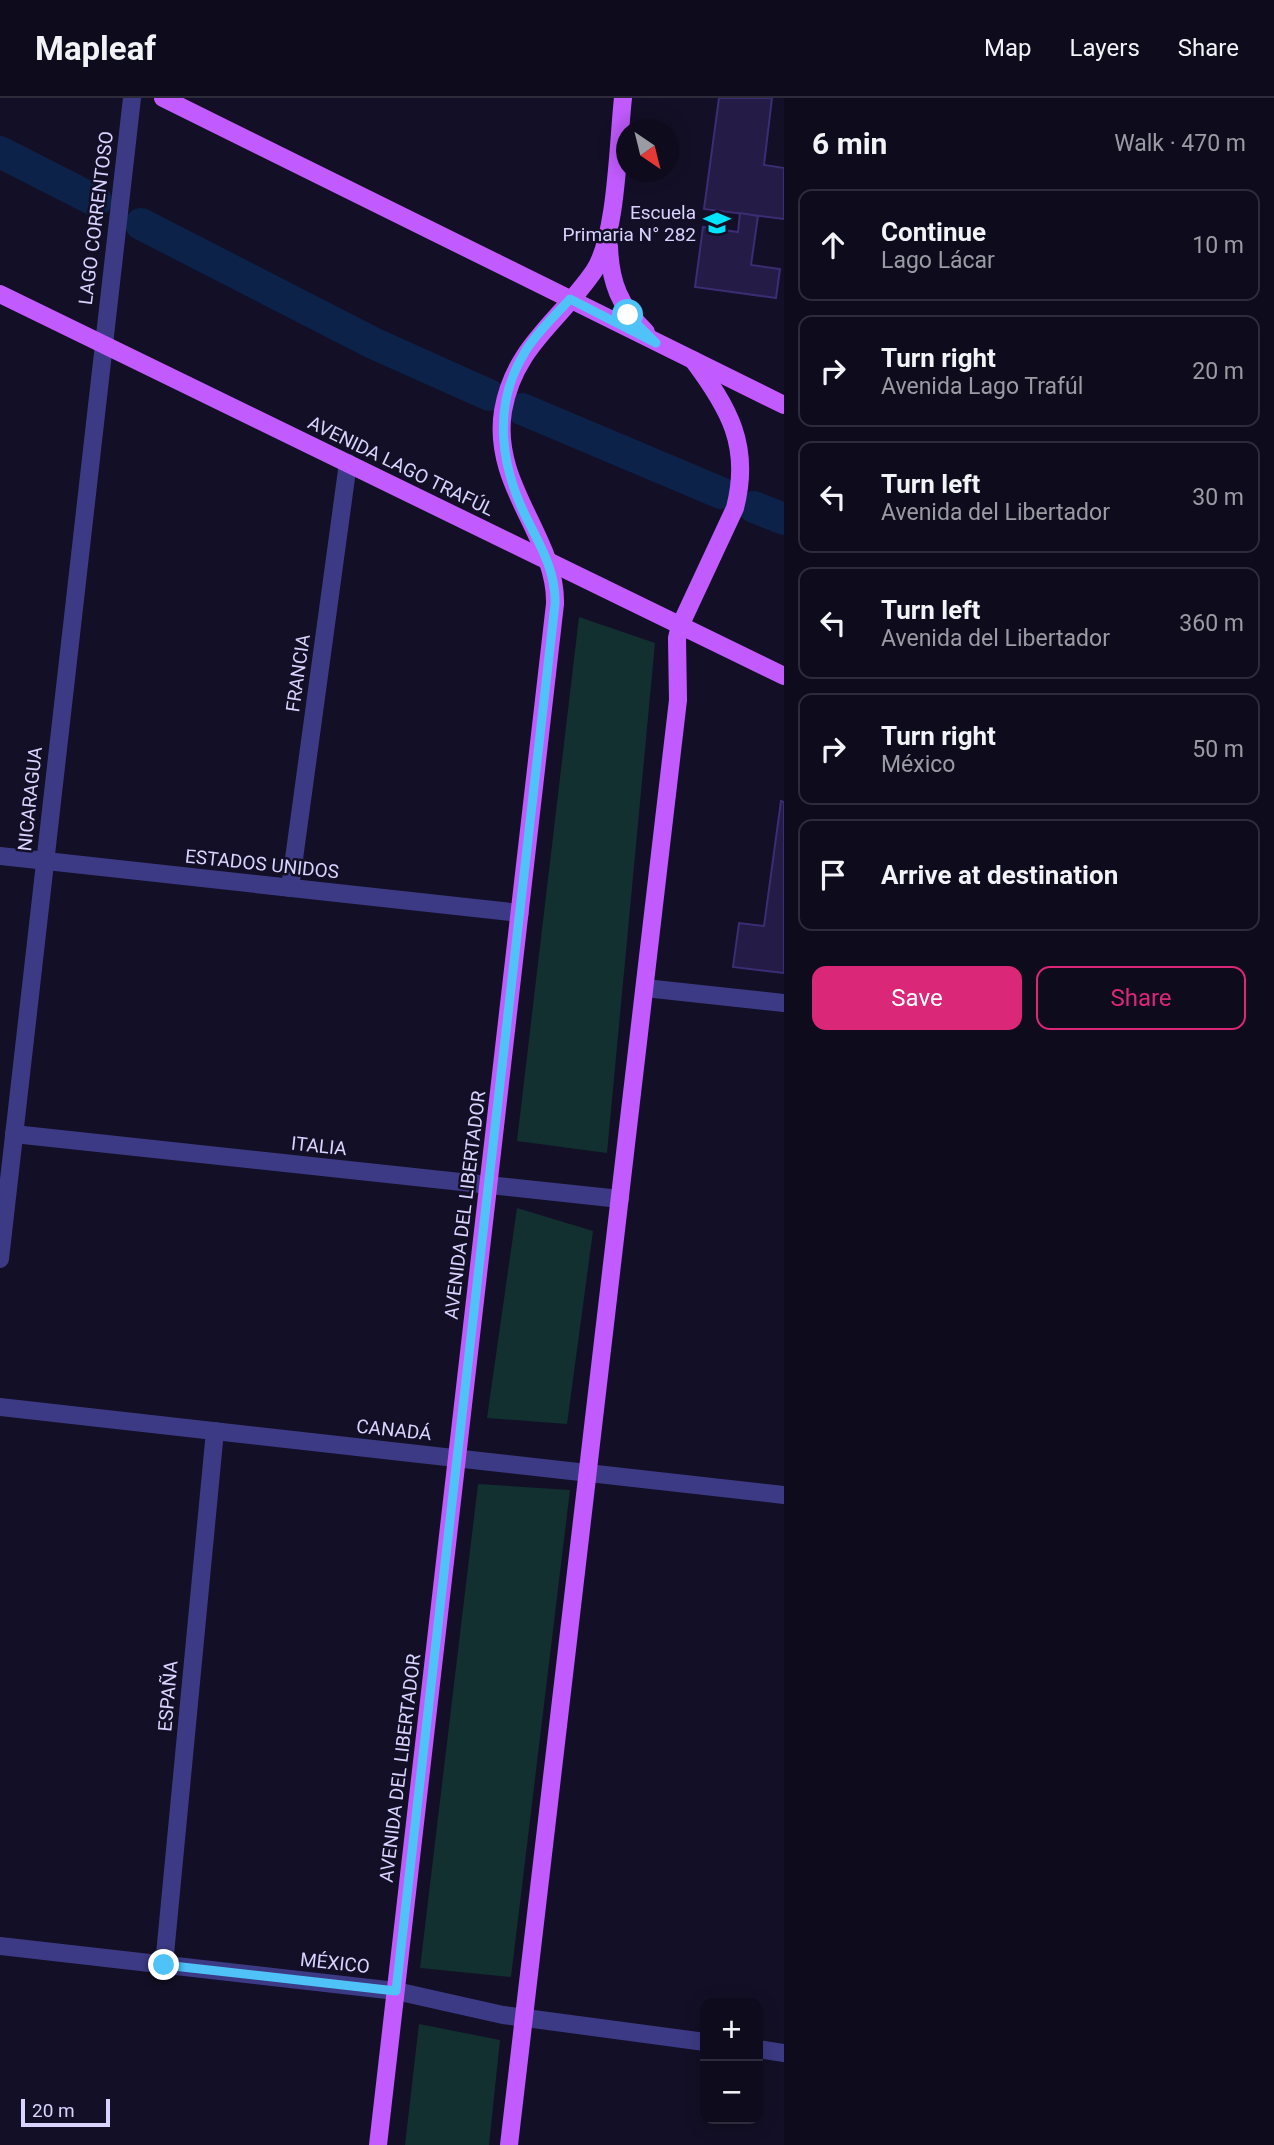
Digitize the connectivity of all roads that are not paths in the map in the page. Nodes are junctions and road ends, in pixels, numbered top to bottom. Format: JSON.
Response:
{"nodes":[{"id":1,"x":132,"y":98,"type":"edge"},
{"id":2,"x":163,"y":98,"type":"edge"},
{"id":3,"x":623,"y":98,"type":"edge"},
{"id":4,"x":608,"y":232,"type":"junction"},
{"id":5,"x":0,"y":294,"type":"edge"},
{"id":6,"x":570,"y":299,"type":"junction"},
{"id":7,"x":656,"y":343,"type":"junction"},
{"id":8,"x":102,"y":344,"type":"junction"},
{"id":9,"x":692,"y":360,"type":"junction"},
{"id":10,"x":784,"y":405,"type":"edge"},
{"id":11,"x":348,"y":463,"type":"junction"},
{"id":12,"x":548,"y":562,"type":"junction"},
{"id":13,"x":680,"y":626,"type":"junction"},
{"id":14,"x":784,"y":676,"type":"edge"},
{"id":15,"x":0,"y":856,"type":"edge"},
{"id":16,"x":44,"y":861,"type":"junction"},
{"id":17,"x":290,"y":888,"type":"junction"},
{"id":18,"x":520,"y":913,"type":"junction"},
{"id":19,"x":645,"y":988,"type":"junction"},
{"id":20,"x":784,"y":1003,"type":"edge"},
{"id":21,"x":14,"y":1134,"type":"junction"},
{"id":22,"x":488,"y":1185,"type":"junction"},
{"id":23,"x":620,"y":1199,"type":"junction"},
{"id":24,"x":0,"y":1259,"type":"edge"},
{"id":25,"x":0,"y":1407,"type":"edge"},
{"id":26,"x":215,"y":1431,"type":"junction"},
{"id":27,"x":457,"y":1458,"type":"junction"},
{"id":28,"x":588,"y":1473,"type":"junction"},
{"id":29,"x":784,"y":1495,"type":"edge"},
{"id":30,"x":0,"y":1946,"type":"edge"},
{"id":31,"x":164,"y":1965,"type":"junction"},
{"id":32,"x":396,"y":1991,"type":"junction"},
{"id":33,"x":523,"y":2019,"type":"junction"},
{"id":34,"x":700,"y":2041,"type":"edge"},
{"id":35,"x":763,"y":2050,"type":"edge"},
{"id":36,"x":784,"y":2053,"type":"edge"},
{"id":37,"x":378,"y":2145,"type":"edge"},
{"id":38,"x":509,"y":2145,"type":"edge"}],
"edges":[{"from":1,"to":8,"type":"street","name":"LAGO CORRENTOSO"},
{"from":2,"to":6,"type":"main road"},
{"from":3,"to":4,"type":"main road"},
{"from":4,"to":6,"type":"main road","name":"AVENIDA DEL LIBERTADOR"},
{"from":4,"to":7,"type":"main road"},
{"from":5,"to":8,"type":"main road","name":"AVENIDA LAGO TRAFÚL"},
{"from":6,"to":7,"type":"main road"},
{"from":6,"to":12,"type":"main road","name":"AVENIDA DEL LIBERTADOR"},
{"from":7,"to":9,"type":"main road"},
{"from":8,"to":11,"type":"main road","name":"AVENIDA LAGO TRAFÚL"},
{"from":8,"to":16,"type":"street","name":"NICARAGUA"},
{"from":9,"to":10,"type":"main road"},
{"from":9,"to":13,"type":"main road"},
{"from":11,"to":12,"type":"main road","name":"AVENIDA LAGO TRAFÚL"},
{"from":11,"to":17,"type":"street","name":"FRANCIA"},
{"from":12,"to":13,"type":"main road","name":"AVENIDA LAGO TRAFÚL"},
{"from":12,"to":18,"type":"main road","name":"AVENIDA DEL LIBERTADOR"},
{"from":13,"to":14,"type":"main road","name":"AVENIDA LAGO TRAFÚL"},
{"from":13,"to":19,"type":"main road"},
{"from":15,"to":16,"type":"street","name":"ESTADOS UNIDOS"},
{"from":16,"to":17,"type":"street","name":"ESTADOS UNIDOS"},
{"from":16,"to":21,"type":"street","name":"NICARAGUA"},
{"from":17,"to":18,"type":"street","name":"ESTADOS UNIDOS"},
{"from":18,"to":22,"type":"main road","name":"AVENIDA DEL LIBERTADOR"},
{"from":19,"to":20,"type":"street"},
{"from":19,"to":23,"type":"main road"},
{"from":21,"to":22,"type":"street","name":"ITALIA"},
{"from":21,"to":24,"type":"street","name":"NICARAGUA"},
{"from":22,"to":23,"type":"street","name":"ITALIA"},
{"from":22,"to":27,"type":"main road","name":"AVENIDA DEL LIBERTADOR"},
{"from":23,"to":28,"type":"main road"},
{"from":25,"to":26,"type":"street","name":"CANADÁ"},
{"from":26,"to":27,"type":"street","name":"CANADÁ"},
{"from":26,"to":31,"type":"street","name":"ESPAÑA"},
{"from":27,"to":28,"type":"street","name":"CANADÁ"},
{"from":27,"to":32,"type":"main road","name":"AVENIDA DEL LIBERTADOR"},
{"from":28,"to":29,"type":"street","name":"CANADÁ"},
{"from":28,"to":33,"type":"main road"},
{"from":30,"to":31,"type":"street","name":"MÉXICO"},
{"from":31,"to":32,"type":"street","name":"MÉXICO"},
{"from":32,"to":33,"type":"street","name":"MÉXICO"},
{"from":32,"to":37,"type":"main road","name":"AVENIDA DEL LIBERTADOR"},
{"from":33,"to":34,"type":"street","name":"MÉXICO"},
{"from":33,"to":38,"type":"main road"},
{"from":35,"to":36,"type":"street"}]}
